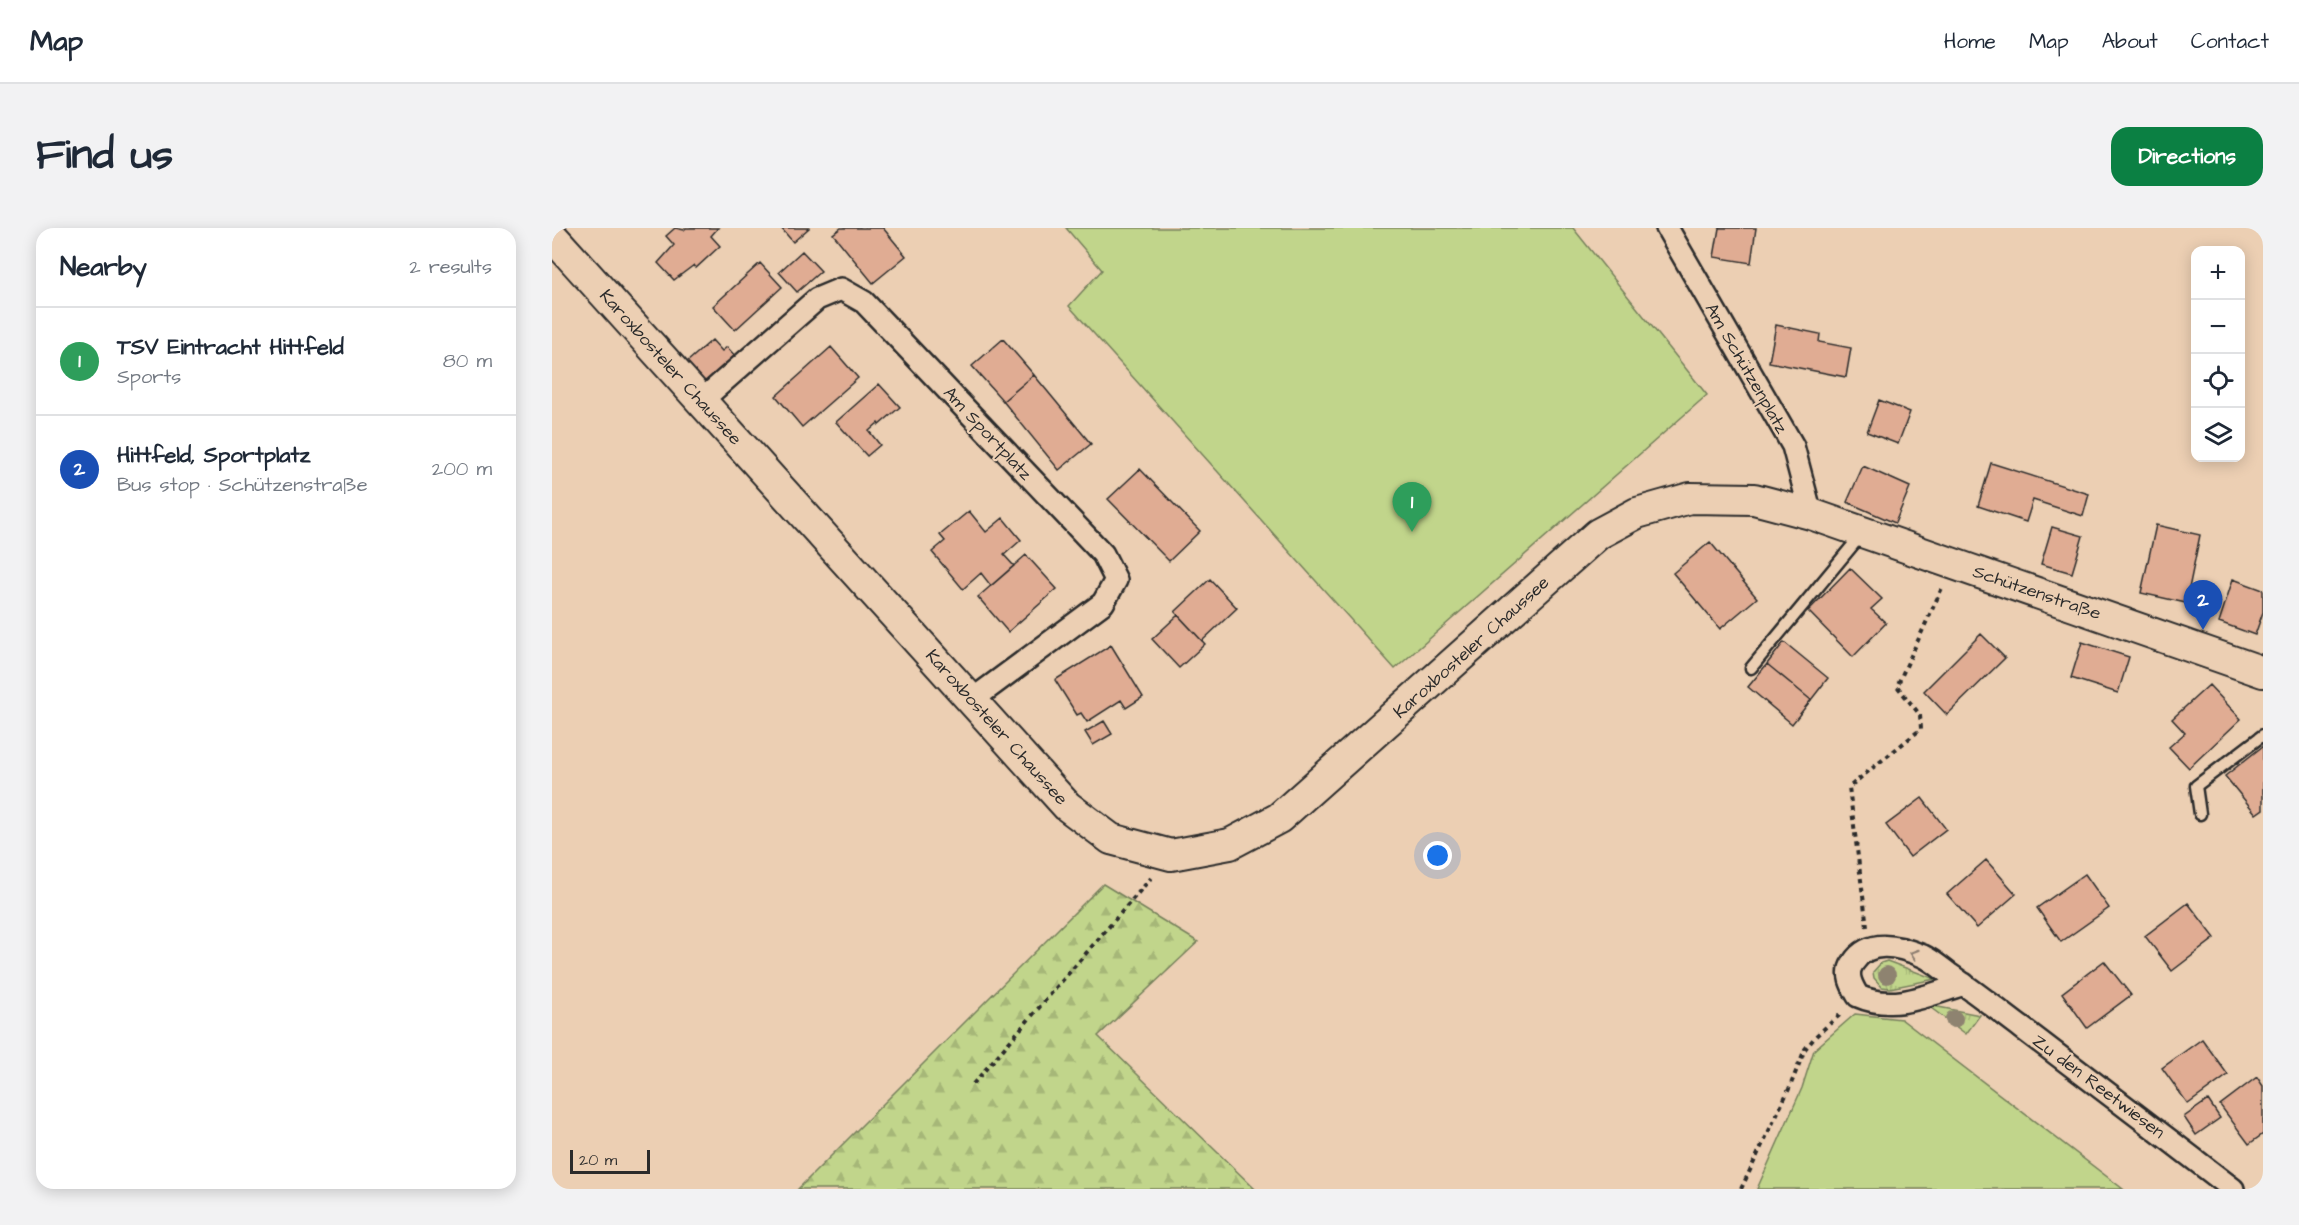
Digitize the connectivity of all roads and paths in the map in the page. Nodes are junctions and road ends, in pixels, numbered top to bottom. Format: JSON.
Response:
{"nodes":[{"id":1,"x":1667,"y":228,"type":"edge"},
{"id":2,"x":552,"y":236,"type":"edge"},
{"id":3,"x":701,"y":401,"type":"junction"},
{"id":4,"x":1811,"y":514,"type":"junction"},
{"id":5,"x":1864,"y":532,"type":"junction"},
{"id":6,"x":1954,"y":563,"type":"junction"},
{"id":7,"x":1751,"y":668,"type":"dead end"},
{"id":8,"x":2263,"y":672,"type":"edge"},
{"id":9,"x":972,"y":700,"type":"junction"},
{"id":10,"x":2263,"y":735,"type":"edge"},
{"id":11,"x":2200,"y":814,"type":"dead end"},
{"id":12,"x":1171,"y":855,"type":"junction"},
{"id":13,"x":1865,"y":951,"type":"junction"},
{"id":14,"x":1964,"y":984,"type":"junction"},
{"id":15,"x":1858,"y":996,"type":"junction"},
{"id":16,"x":973,"y":1084,"type":"dead end"},
{"id":17,"x":1741,"y":1189,"type":"edge"},
{"id":18,"x":2233,"y":1189,"type":"edge"}],
"edges":[{"from":1,"to":4,"type":"street","name":"Am Schützenplatz"},
{"from":2,"to":3,"type":"street","name":"Karoxbosteler Chaussee"},
{"from":3,"to":9,"type":"street","name":"Karoxbosteler Chaussee"},
{"from":3,"to":9,"type":"street","name":"Am Sportplatz"},
{"from":4,"to":5,"type":"street","name":"Schützenstraße"},
{"from":4,"to":12,"type":"street","name":"Karoxbosteler Chaussee"},
{"from":5,"to":6,"type":"street","name":"Schützenstraße"},
{"from":5,"to":7,"type":"lane"},
{"from":6,"to":8,"type":"street","name":"Schützenstraße"},
{"from":6,"to":13,"type":"path"},
{"from":9,"to":12,"type":"street","name":"Karoxbosteler Chaussee"},
{"from":10,"to":11,"type":"lane"},
{"from":12,"to":16,"type":"path"},
{"from":14,"to":13,"type":"street","name":"Zu den Reetwiesen","one_way":true},
{"from":13,"to":15,"type":"street"},
{"from":14,"to":15,"type":"street"},
{"from":14,"to":18,"type":"street","name":"Zu den Reetwiesen"},
{"from":15,"to":17,"type":"path"}]}
